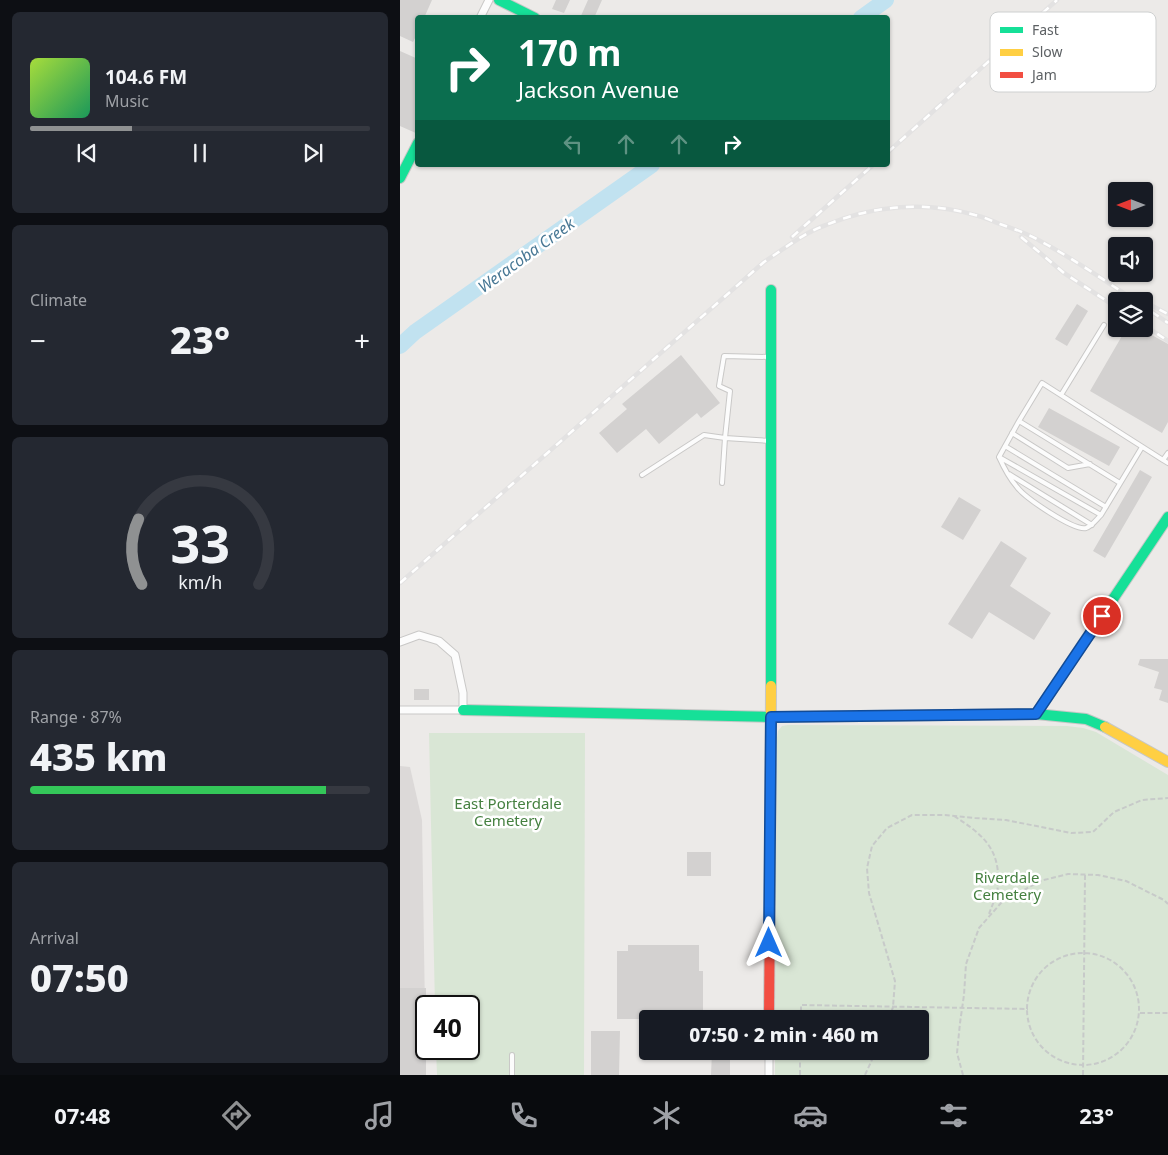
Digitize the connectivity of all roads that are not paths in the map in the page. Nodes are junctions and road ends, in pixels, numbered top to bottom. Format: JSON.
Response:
{"nodes":[{"id":1,"x":489,"y":0,"type":"edge"},
{"id":2,"x":499,"y":0,"type":"edge"},
{"id":3,"x":482,"y":15,"type":"edge"},
{"id":4,"x":529,"y":15,"type":"edge"},
{"id":5,"x":415,"y":149,"type":"edge"},
{"id":6,"x":400,"y":178,"type":"edge"},
{"id":7,"x":771,"y":290,"type":"dead end"},
{"id":8,"x":1104,"y":325,"type":"dead end"},
{"id":9,"x":771,"y":357,"type":"junction"},
{"id":10,"x":1061,"y":395,"type":"junction"},
{"id":11,"x":1019,"y":421,"type":"junction"},
{"id":12,"x":1012,"y":433,"type":"junction"},
{"id":13,"x":725,"y":438,"type":"junction"},
{"id":14,"x":771,"y":441,"type":"junction"},
{"id":15,"x":1005,"y":446,"type":"junction"},
{"id":16,"x":1142,"y":447,"type":"junction"},
{"id":17,"x":1168,"y":453,"type":"edge"},
{"id":18,"x":999,"y":457,"type":"junction"},
{"id":19,"x":1163,"y":460,"type":"junction"},
{"id":20,"x":1168,"y":463,"type":"edge"},
{"id":21,"x":1090,"y":464,"type":"junction"},
{"id":22,"x":1006,"y":472,"type":"junction"},
{"id":23,"x":642,"y":475,"type":"dead end"},
{"id":24,"x":1120,"y":483,"type":"junction"},
{"id":25,"x":722,"y":484,"type":"dead end"},
{"id":26,"x":1106,"y":507,"type":"junction"},
{"id":27,"x":1100,"y":515,"type":"junction"},
{"id":28,"x":1168,"y":517,"type":"edge"},
{"id":29,"x":1092,"y":525,"type":"junction"},
{"id":30,"x":400,"y":642,"type":"edge"},
{"id":31,"x":400,"y":710,"type":"edge"},
{"id":32,"x":463,"y":710,"type":"junction"},
{"id":33,"x":1036,"y":714,"type":"junction"},
{"id":34,"x":771,"y":717,"type":"junction"},
{"id":35,"x":1168,"y":762,"type":"edge"},
{"id":36,"x":769,"y":1010,"type":"edge"},
{"id":37,"x":512,"y":1055,"type":"dead end"},
{"id":38,"x":769,"y":1060,"type":"edge"},
{"id":39,"x":512,"y":1075,"type":"edge"},
{"id":40,"x":769,"y":1075,"type":"edge"}],
"edges":[{"from":1,"to":3,"type":"street"},
{"from":2,"to":4,"type":"street"},
{"from":5,"to":6,"type":"street"},
{"from":7,"to":9,"type":"street"},
{"from":8,"to":10,"type":"lane"},
{"from":9,"to":13,"type":"lane"},
{"from":9,"to":14,"type":"street"},
{"from":10,"to":11,"type":"lane"},
{"from":10,"to":16,"type":"lane"},
{"from":11,"to":12,"type":"lane"},
{"from":11,"to":21,"type":"lane"},
{"from":12,"to":15,"type":"lane"},
{"from":12,"to":21,"type":"lane"},
{"from":13,"to":14,"type":"lane"},
{"from":13,"to":23,"type":"lane"},
{"from":13,"to":25,"type":"lane"},
{"from":14,"to":34,"type":"street"},
{"from":15,"to":18,"type":"lane"},
{"from":15,"to":26,"type":"lane"},
{"from":16,"to":19,"type":"lane"},
{"from":16,"to":24,"type":"lane"},
{"from":17,"to":19,"type":"lane"},
{"from":18,"to":22,"type":"lane"},
{"from":18,"to":27,"type":"lane"},
{"from":19,"to":20,"type":"lane"},
{"from":21,"to":24,"type":"lane"},
{"from":22,"to":29,"type":"lane"},
{"from":22,"to":29,"type":"lane"},
{"from":24,"to":26,"type":"lane"},
{"from":26,"to":27,"type":"lane"},
{"from":27,"to":29,"type":"lane"},
{"from":28,"to":33,"type":"street"},
{"from":30,"to":32,"type":"street"},
{"from":31,"to":32,"type":"street"},
{"from":32,"to":34,"type":"street"},
{"from":33,"to":34,"type":"street"},
{"from":33,"to":35,"type":"street"},
{"from":34,"to":36,"type":"street"},
{"from":37,"to":39,"type":"lane"},
{"from":38,"to":40,"type":"street"}]}
